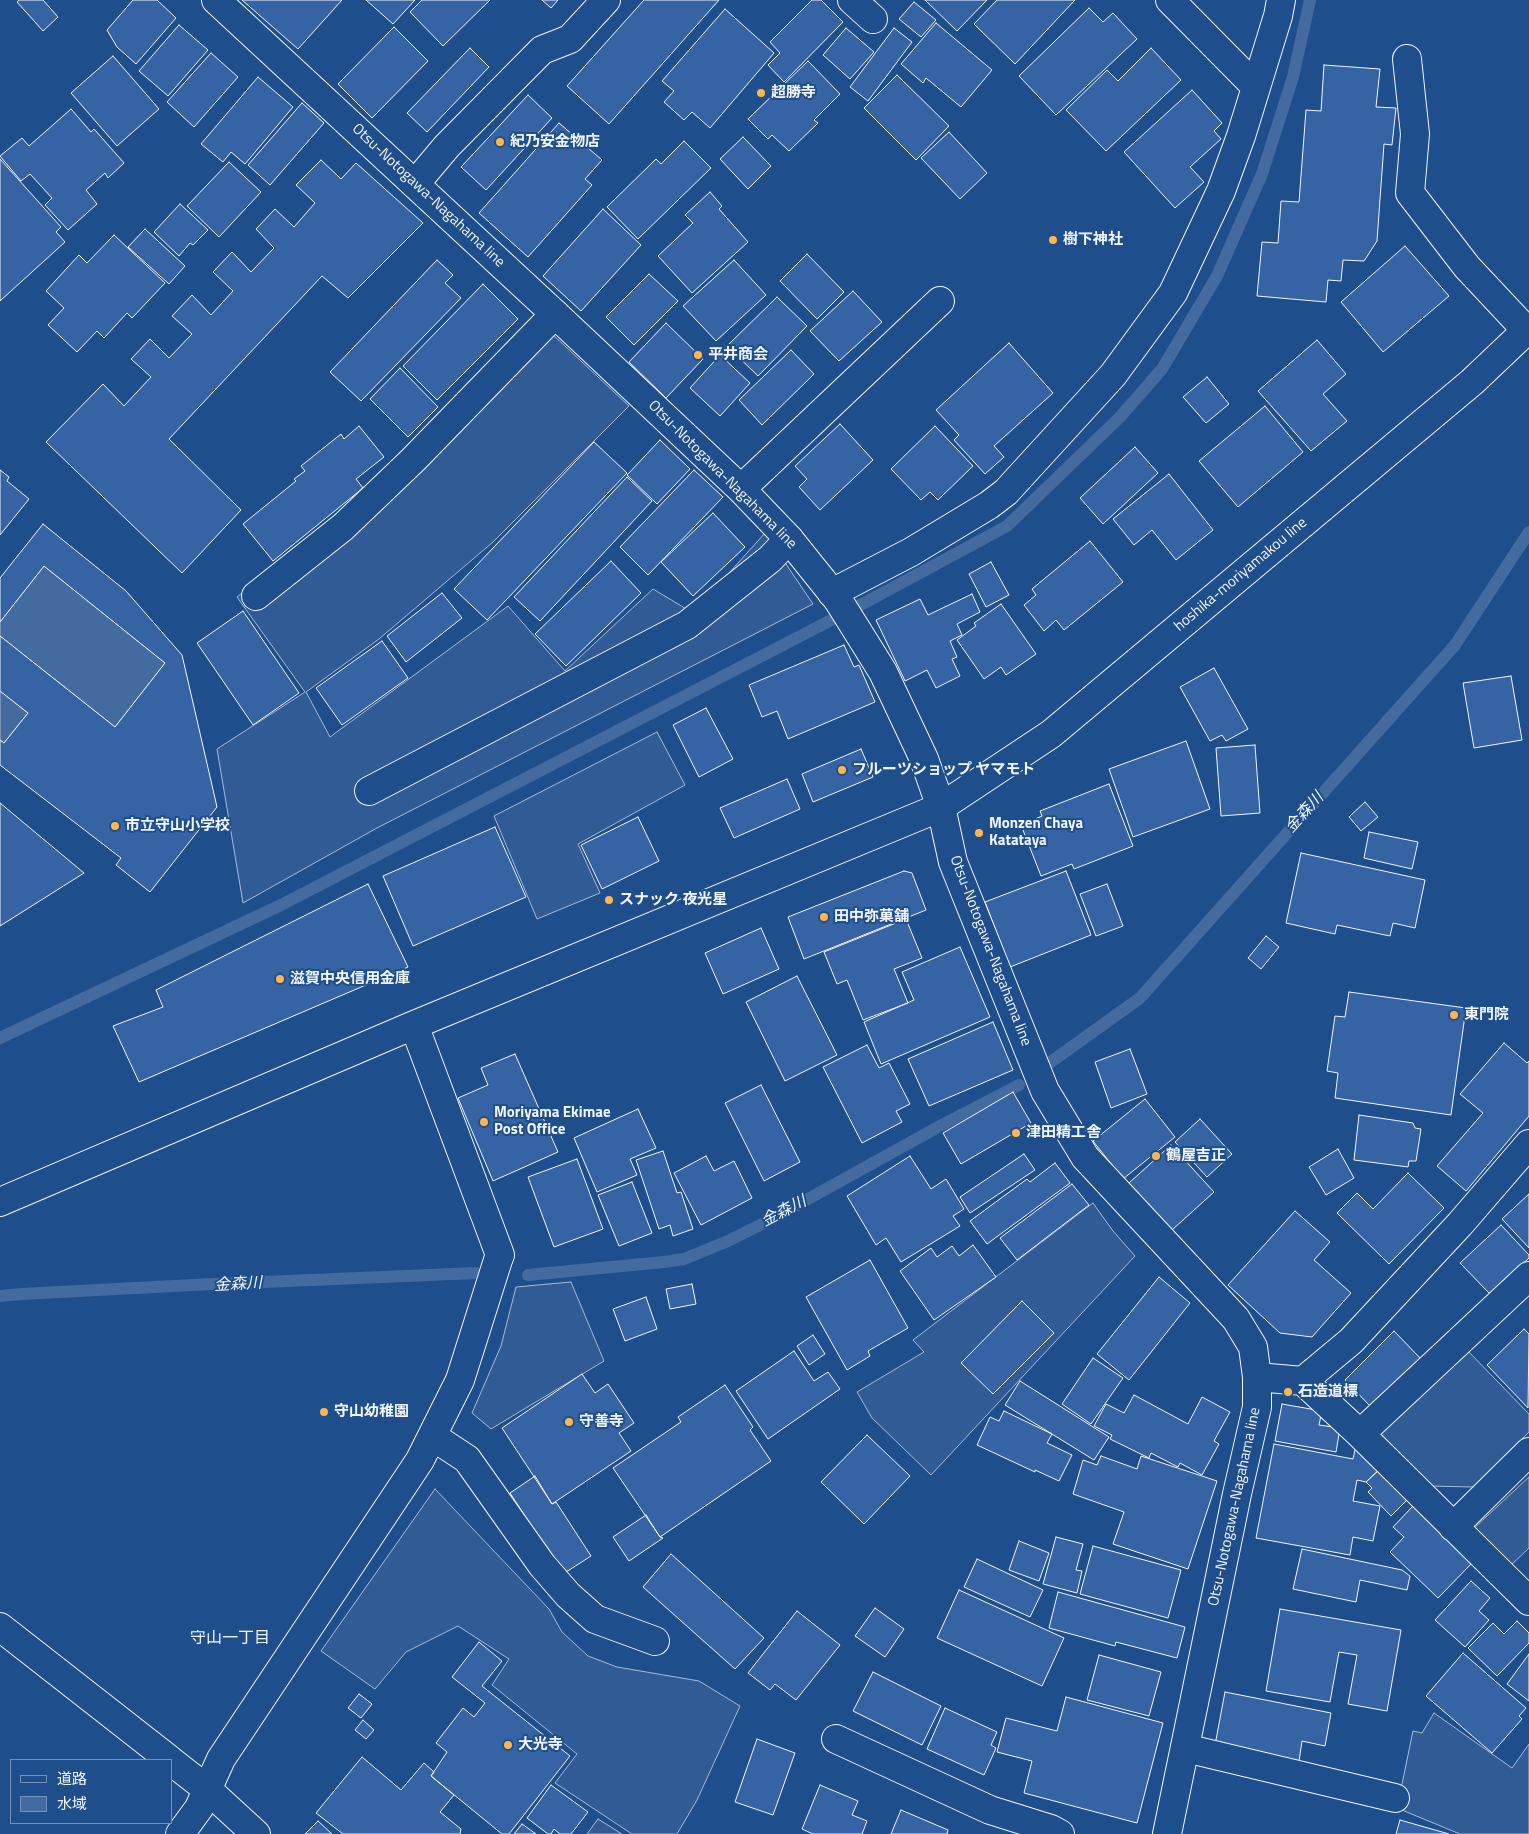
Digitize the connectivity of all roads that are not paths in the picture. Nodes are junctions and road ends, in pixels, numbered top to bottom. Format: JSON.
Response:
{"nodes":[{"id":1,"x":216,"y":0,"type":"edge"},
{"id":2,"x":606,"y":0,"type":"edge"},
{"id":3,"x":852,"y":0,"type":"edge"},
{"id":4,"x":1170,"y":0,"type":"edge"},
{"id":5,"x":1280,"y":0,"type":"edge"},
{"id":6,"x":873,"y":18,"type":"dead end"},
{"id":7,"x":1407,"y":60,"type":"dead end"},
{"id":8,"x":1256,"y":86,"type":"junction"},
{"id":9,"x":415,"y":184,"type":"junction"},
{"id":10,"x":940,"y":301,"type":"dead end"},
{"id":11,"x":555,"y":314,"type":"junction"},
{"id":12,"x":1528,"y":330,"type":"edge"},
{"id":13,"x":740,"y":489,"type":"junction"},
{"id":14,"x":788,"y":539,"type":"junction"},
{"id":15,"x":256,"y":596,"type":"dead end"},
{"id":16,"x":835,"y":597,"type":"junction"},
{"id":17,"x":369,"y":791,"type":"dead end"},
{"id":18,"x":940,"y":808,"type":"junction"},
{"id":19,"x":414,"y":1025,"type":"junction"},
{"id":20,"x":1529,"y":1144,"type":"edge"},
{"id":21,"x":0,"y":1202,"type":"edge"},
{"id":22,"x":1529,"y":1276,"type":"edge"},
{"id":23,"x":1257,"y":1377,"type":"junction"},
{"id":24,"x":1303,"y":1381,"type":"junction"},
{"id":25,"x":1360,"y":1434,"type":"junction"},
{"id":26,"x":432,"y":1436,"type":"junction"},
{"id":27,"x":1529,"y":1452,"type":"edge"},
{"id":28,"x":1453,"y":1527,"type":"junction"},
{"id":29,"x":1529,"y":1601,"type":"edge"},
{"id":30,"x":0,"y":1627,"type":"edge"},
{"id":31,"x":655,"y":1641,"type":"dead end"},
{"id":32,"x":836,"y":1739,"type":"dead end"},
{"id":33,"x":1185,"y":1748,"type":"junction"},
{"id":34,"x":168,"y":1759,"type":"edge"},
{"id":35,"x":172,"y":1762,"type":"edge"},
{"id":36,"x":208,"y":1790,"type":"junction"},
{"id":37,"x":1395,"y":1798,"type":"dead end"},
{"id":38,"x":180,"y":1834,"type":"edge"},
{"id":39,"x":256,"y":1834,"type":"edge"},
{"id":40,"x":1060,"y":1834,"type":"edge"},
{"id":41,"x":1167,"y":1834,"type":"edge"}],
"edges":[{"from":1,"to":9,"type":"street","name":"Otsu-Notogawa-Nagahama line"},
{"from":2,"to":9,"type":"street"},
{"from":3,"to":6,"type":"street"},
{"from":4,"to":8,"type":"street"},
{"from":5,"to":8,"type":"street"},
{"from":7,"to":12,"type":"street"},
{"from":8,"to":16,"type":"street"},
{"from":9,"to":11,"type":"street","name":"Otsu-Notogawa-Nagahama line"},
{"from":10,"to":13,"type":"street"},
{"from":11,"to":13,"type":"street","name":"Otsu-Notogawa-Nagahama line"},
{"from":11,"to":15,"type":"street"},
{"from":12,"to":18,"type":"street","name":"hoshika-moriyamakou line"},
{"from":13,"to":14,"type":"street","name":"Otsu-Notogawa-Nagahama line"},
{"from":14,"to":16,"type":"street","name":"Otsu-Notogawa-Nagahama line"},
{"from":14,"to":17,"type":"street"},
{"from":16,"to":18,"type":"street","name":"Otsu-Notogawa-Nagahama line"},
{"from":18,"to":19,"type":"street","name":"hoshika-moriyamakou line"},
{"from":18,"to":23,"type":"street","name":"Otsu-Notogawa-Nagahama line"},
{"from":19,"to":21,"type":"street","name":"hoshika-moriyamakou line"},
{"from":19,"to":26,"type":"street"},
{"from":20,"to":24,"type":"street"},
{"from":22,"to":25,"type":"street"},
{"from":23,"to":24,"type":"street"},
{"from":23,"to":33,"type":"street","name":"Otsu-Notogawa-Nagahama line"},
{"from":24,"to":25,"type":"street"},
{"from":25,"to":28,"type":"street"},
{"from":26,"to":31,"type":"street"},
{"from":26,"to":36,"type":"street"},
{"from":27,"to":28,"type":"street"},
{"from":28,"to":29,"type":"street"},
{"from":30,"to":34,"type":"street"},
{"from":32,"to":40,"type":"street"},
{"from":33,"to":37,"type":"street"},
{"from":33,"to":41,"type":"street","name":"Otsu-Notogawa-Nagahama line"},
{"from":35,"to":36,"type":"street"},
{"from":36,"to":38,"type":"street"},
{"from":36,"to":39,"type":"street"}]}
